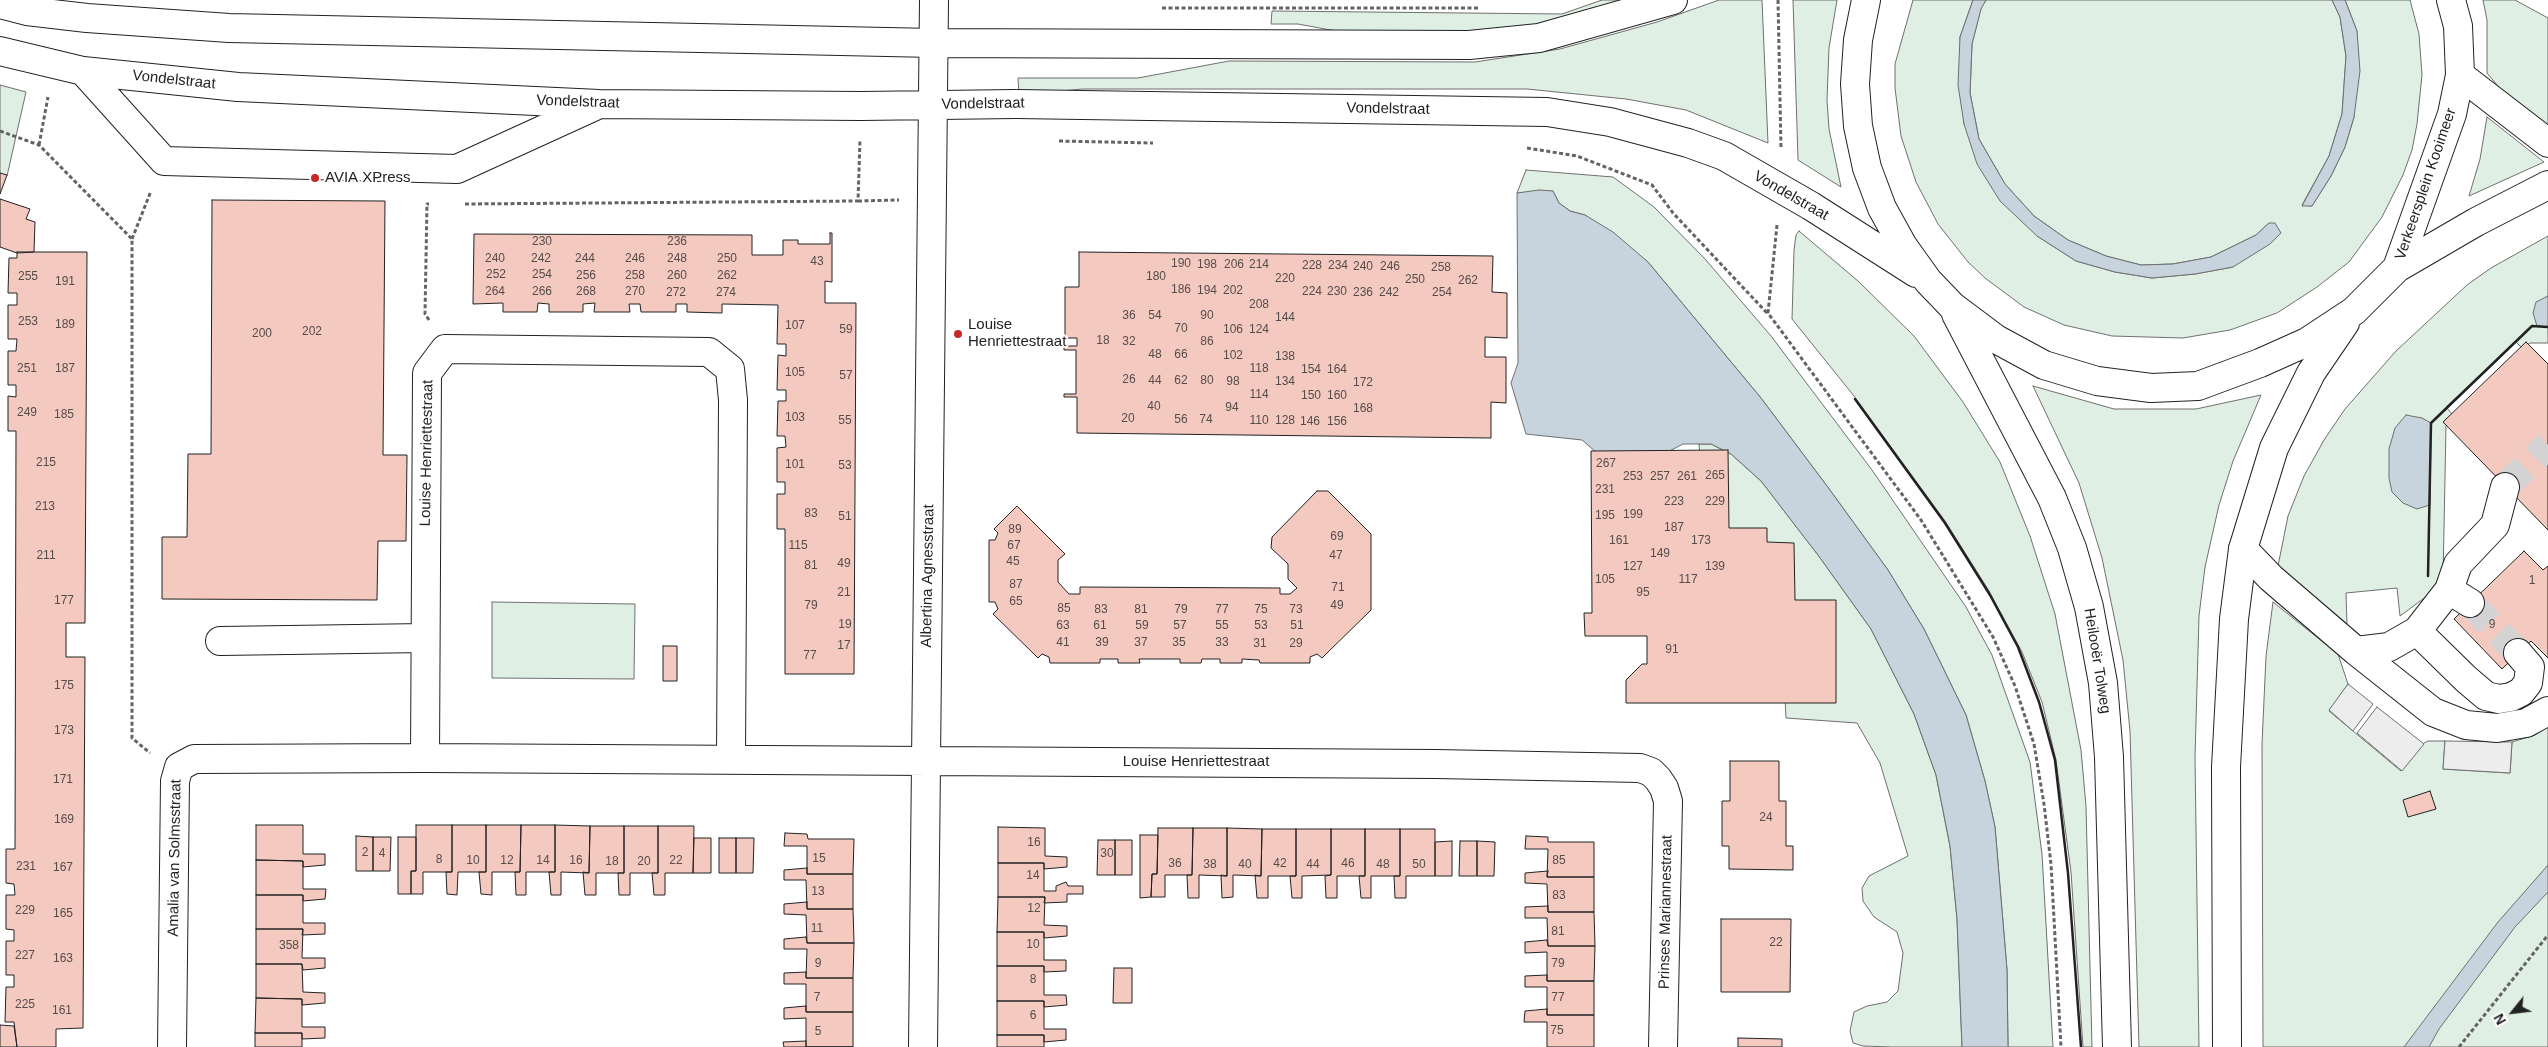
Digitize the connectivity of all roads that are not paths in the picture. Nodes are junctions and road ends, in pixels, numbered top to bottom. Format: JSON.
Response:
{"nodes":[{"id":1,"x":934,"y":0,"type":"edge"},
{"id":2,"x":1673,"y":0,"type":"edge"},
{"id":3,"x":1866,"y":0,"type":"edge"},
{"id":4,"x":2451,"y":0,"type":"edge"},
{"id":5,"x":0,"y":4,"type":"edge"},
{"id":6,"x":934,"y":43,"type":"junction"},
{"id":7,"x":0,"y":51,"type":"edge"},
{"id":8,"x":83,"y":71,"type":"junction"},
{"id":9,"x":2460,"y":75,"type":"junction"},
{"id":10,"x":599,"y":104,"type":"junction"},
{"id":11,"x":934,"y":105,"type":"junction"},
{"id":12,"x":2548,"y":142,"type":"edge"},
{"id":13,"x":2548,"y":184,"type":"edge"},
{"id":14,"x":2397,"y":268,"type":"junction"},
{"id":15,"x":1928,"y":281,"type":"junction"},
{"id":16,"x":1952,"y":306,"type":"junction"},
{"id":17,"x":2354,"y":311,"type":"junction"},
{"id":18,"x":2505,"y":487,"type":"tunnel mouth"},
{"id":19,"x":2243,"y":548,"type":"junction"},
{"id":20,"x":2417,"y":631,"type":"junction"},
{"id":21,"x":426,"y":638,"type":"junction"},
{"id":22,"x":220,"y":641,"type":"dead end"},
{"id":23,"x":2356,"y":651,"type":"junction"},
{"id":24,"x":2518,"y":653,"type":"tunnel mouth"},
{"id":25,"x":2548,"y":711,"type":"edge"},
{"id":26,"x":425,"y":758,"type":"junction"},
{"id":27,"x":731,"y":759,"type":"junction"},
{"id":28,"x":926,"y":760,"type":"junction"},
{"id":29,"x":1658,"y":779,"type":"joint"},
{"id":30,"x":172,"y":1047,"type":"edge"},
{"id":31,"x":924,"y":1047,"type":"edge"},
{"id":32,"x":1663,"y":1047,"type":"edge"},
{"id":33,"x":2117,"y":1047,"type":"edge"},
{"id":34,"x":2227,"y":1047,"type":"edge"}],
"edges":[{"from":1,"to":6,"type":"main road","name":"Albertina Agnesstraat"},
{"from":2,"to":6,"type":"main road"},
{"from":3,"to":15,"type":"main road","name":"Verkeersplein Kooimeer"},
{"from":4,"to":9,"type":"main road","name":"Verkeersplein Kooimeer"},
{"from":5,"to":6,"type":"main road"},
{"from":6,"to":11,"type":"main road","name":"Albertina Agnesstraat"},
{"from":7,"to":8,"type":"main road","name":"Vondelstraat"},
{"from":8,"to":10,"type":"main road","name":"Vondelstraat"},
{"from":8,"to":10,"type":"main road"},
{"from":9,"to":12,"type":"main road"},
{"from":9,"to":14,"type":"main road","name":"Verkeersplein Kooimeer"},
{"from":10,"to":11,"type":"main road","name":"Vondelstraat"},
{"from":11,"to":15,"type":"main road","name":"Vondelstraat"},
{"from":11,"to":28,"type":"main road","name":"Albertina Agnesstraat"},
{"from":13,"to":14,"type":"main road"},
{"from":14,"to":17,"type":"main road","name":"Verkeersplein Kooimeer"},
{"from":15,"to":16,"type":"main road","name":"Verkeersplein Kooimeer"},
{"from":16,"to":17,"type":"main road","name":"Verkeersplein Kooimeer"},
{"from":16,"to":33,"type":"main road","name":"Heilooër Tolweg"},
{"from":17,"to":19,"type":"main road"},
{"from":18,"to":20,"type":"main road"},
{"from":19,"to":23,"type":"main road"},
{"from":19,"to":34,"type":"main road"},
{"from":20,"to":23,"type":"main road"},
{"from":20,"to":24,"type":"main road"},
{"from":21,"to":22,"type":"main road"},
{"from":21,"to":26,"type":"main road","name":"Louise Henriettestraat"},
{"from":21,"to":27,"type":"main road","name":"Louise Henriettestraat"},
{"from":23,"to":25,"type":"main road"},
{"from":26,"to":27,"type":"main road","name":"Louise Henriettestraat"},
{"from":26,"to":30,"type":"main road","name":"Amalia van Solmsstraat"},
{"from":27,"to":28,"type":"main road","name":"Louise Henriettestraat"},
{"from":28,"to":29,"type":"main road","name":"Louise Henriettestraat"},
{"from":28,"to":31,"type":"main road","name":"Albertina Agnesstraat"},
{"from":29,"to":32,"type":"main road","name":"Prinses Mariannestraat"}]}
